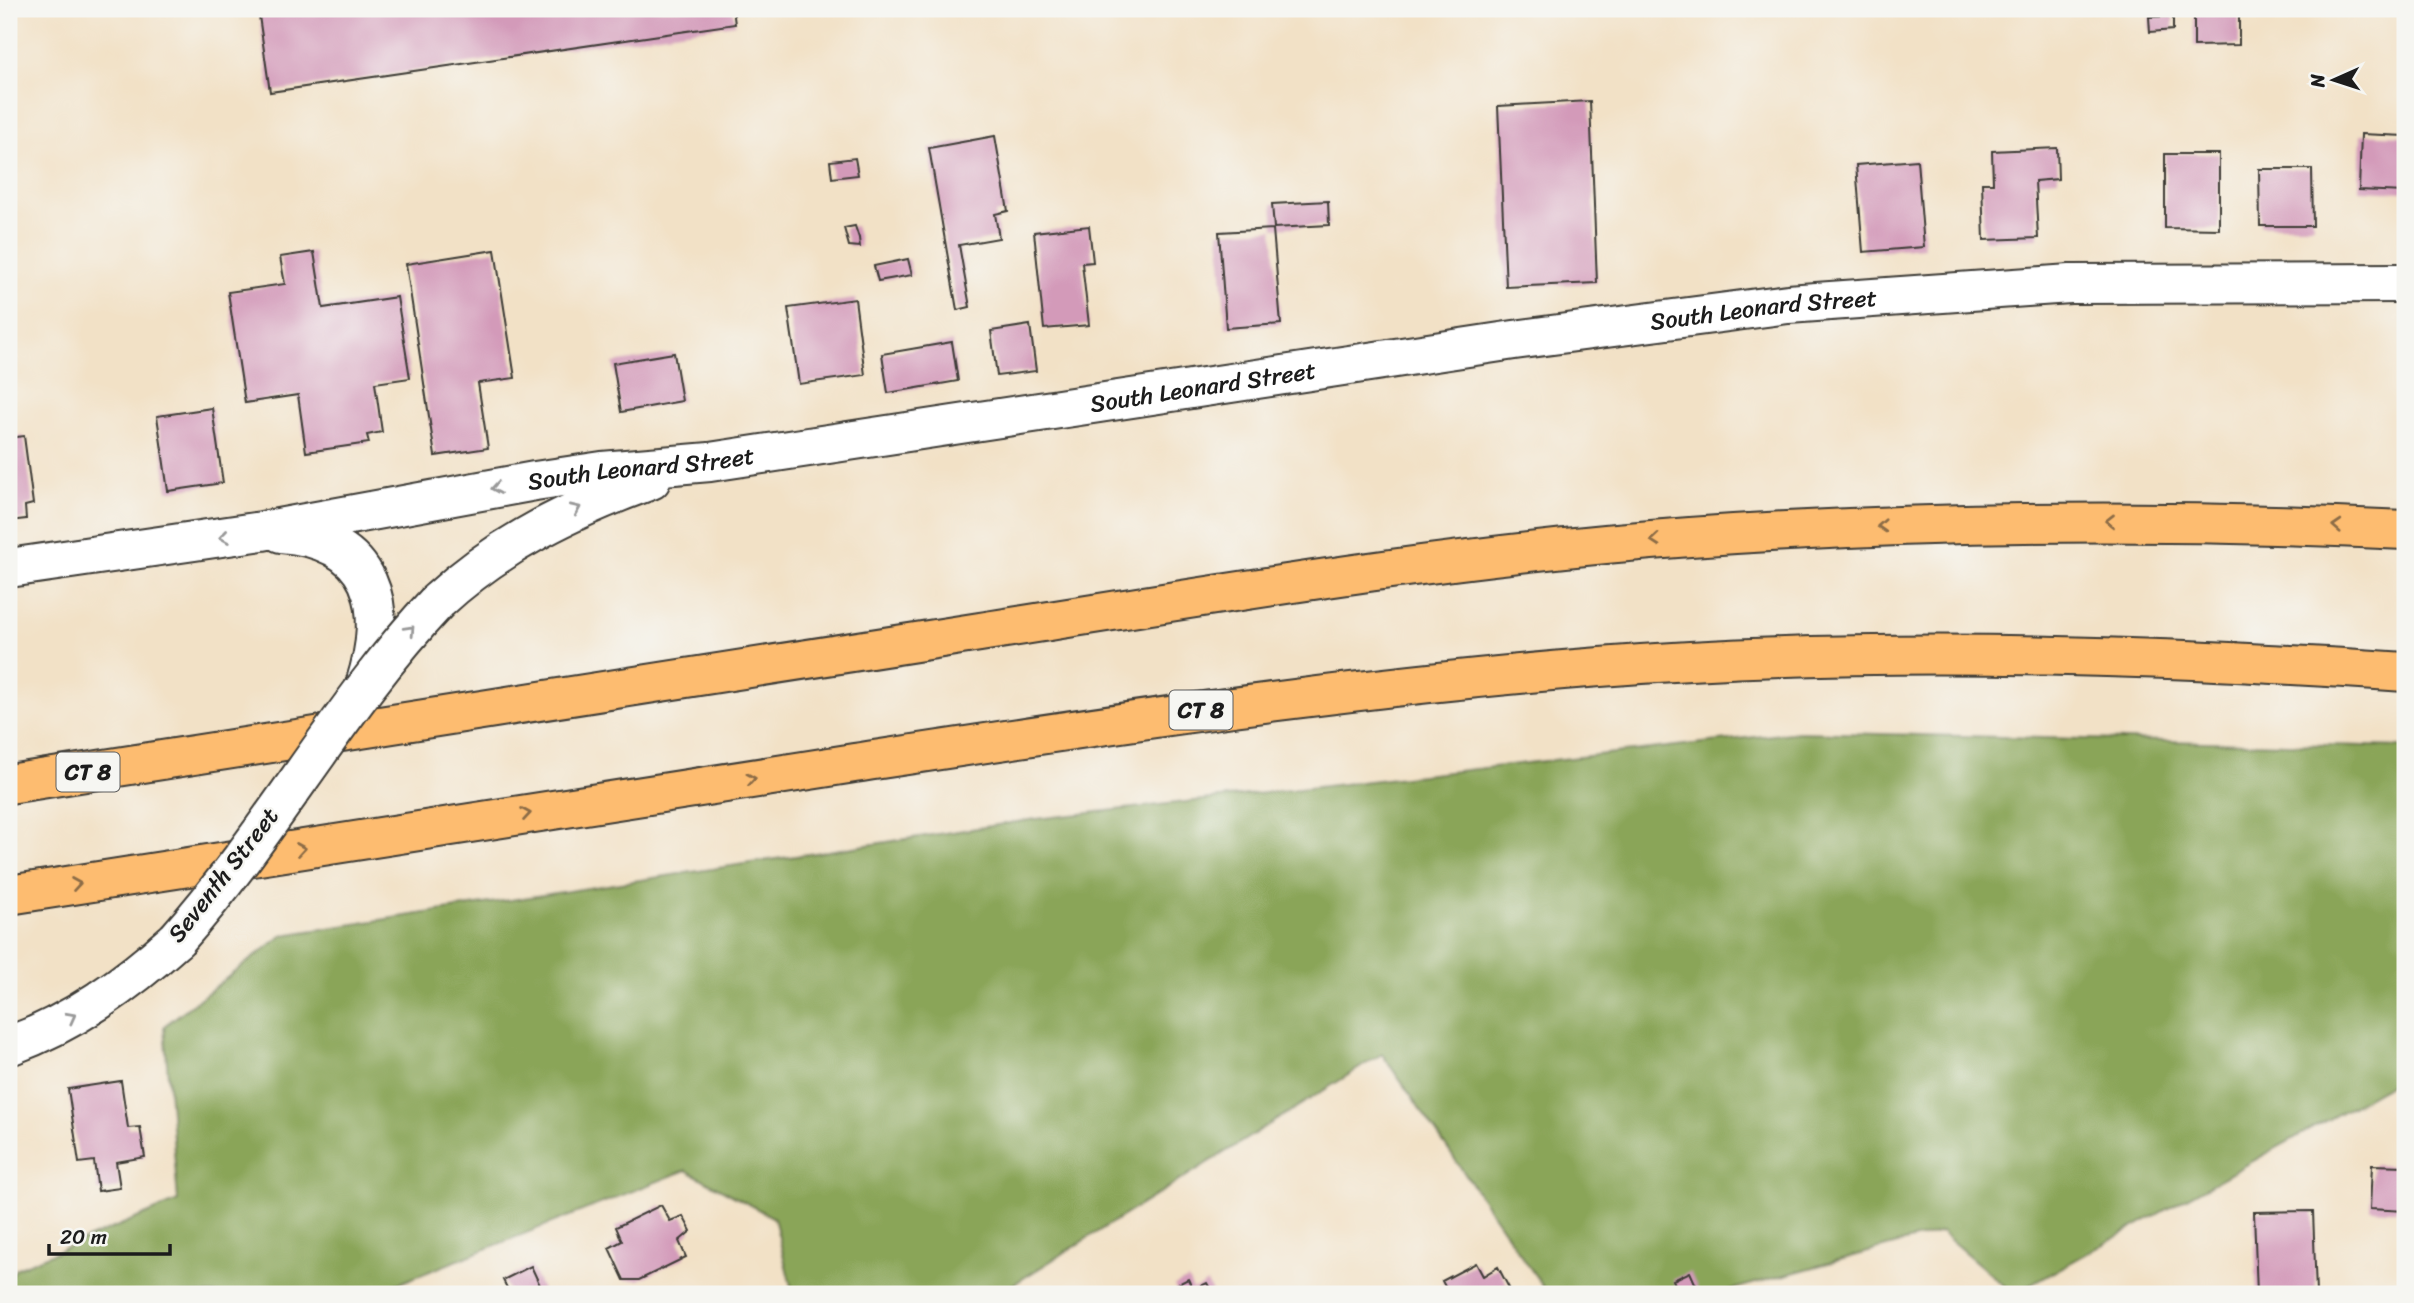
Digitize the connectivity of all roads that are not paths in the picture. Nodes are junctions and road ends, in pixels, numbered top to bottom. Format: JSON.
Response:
{"nodes":[{"id":1,"x":2405,"y":283,"type":"edge"},
{"id":2,"x":710,"y":462,"type":"junction"},
{"id":3,"x":2405,"y":530,"type":"edge"},
{"id":4,"x":262,"y":531,"type":"junction"},
{"id":5,"x":9,"y":568,"type":"edge"},
{"id":6,"x":2405,"y":672,"type":"edge"},
{"id":7,"x":365,"y":685,"type":"junction"},
{"id":8,"x":168,"y":760,"type":"junction"},
{"id":9,"x":9,"y":772,"type":"edge"},
{"id":10,"x":9,"y":784,"type":"edge"},
{"id":11,"x":9,"y":895,"type":"edge"},
{"id":12,"x":9,"y":1046,"type":"edge"}],
"edges":[{"from":1,"to":2,"type":"street","name":"South Leonard Street"},
{"from":2,"to":4,"type":"street","name":"South Leonard Street","one_way":true},
{"from":7,"to":2,"type":"street","name":"Seventh Street","one_way":true,"bridge":true},
{"from":3,"to":8,"type":"highway","number":"CT 8","one_way":true},
{"from":4,"to":5,"type":"street","name":"South Leonard Street","one_way":true},
{"from":4,"to":7,"type":"street","name":"Seventh Street"},
{"from":11,"to":6,"type":"highway","number":"CT 8","one_way":true},
{"from":12,"to":7,"type":"street","name":"Seventh Street","one_way":true,"bridge":true},
{"from":8,"to":9,"type":"highway"},
{"from":8,"to":10,"type":"highway","number":"CT 8"}]}
